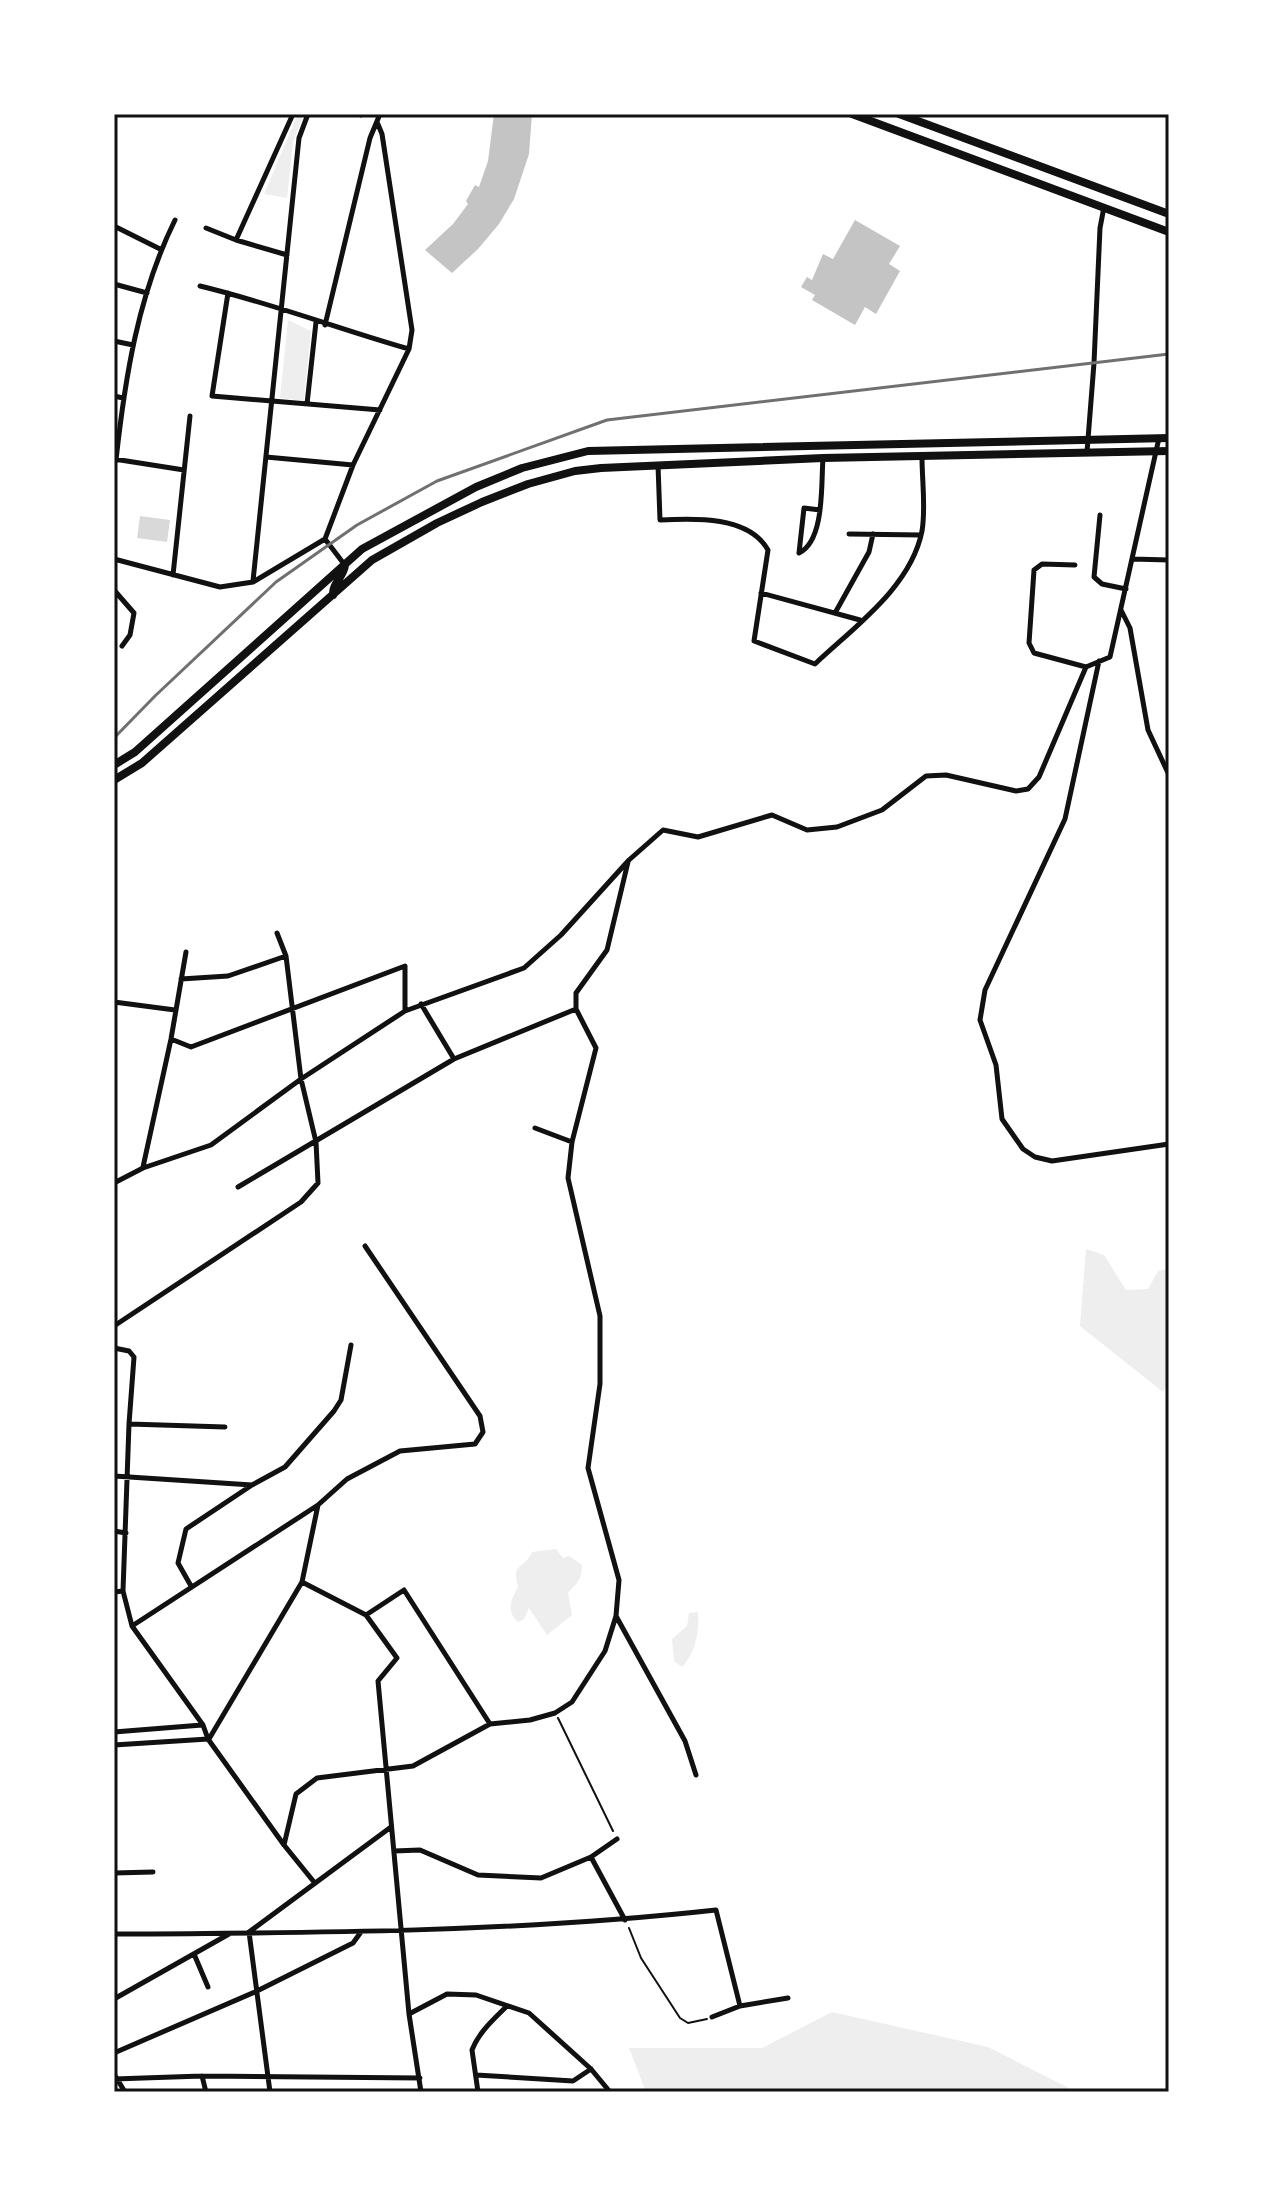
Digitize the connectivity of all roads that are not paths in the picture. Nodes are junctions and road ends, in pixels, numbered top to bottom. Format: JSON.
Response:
{"nodes":[{"id":1,"x":293,"y":114,"type":"edge"},
{"id":2,"x":308,"y":114,"type":"edge"},
{"id":3,"x":380,"y":114,"type":"edge"},
{"id":4,"x":852,"y":114,"type":"edge"},
{"id":5,"x":899,"y":114,"type":"edge"},
{"id":6,"x":377,"y":122,"type":"junction"},
{"id":7,"x":1104,"y":207,"type":"junction"},
{"id":8,"x":1169,"y":214,"type":"edge"},
{"id":9,"x":175,"y":220,"type":"dead end"},
{"id":10,"x":114,"y":226,"type":"edge"},
{"id":11,"x":206,"y":228,"type":"dead end"},
{"id":12,"x":1169,"y":232,"type":"edge"},
{"id":13,"x":236,"y":240,"type":"junction"},
{"id":14,"x":160,"y":249,"type":"junction"},
{"id":15,"x":287,"y":255,"type":"junction"},
{"id":16,"x":114,"y":284,"type":"edge"},
{"id":17,"x":200,"y":286,"type":"dead end"},
{"id":18,"x":147,"y":293,"type":"junction"},
{"id":19,"x":228,"y":293,"type":"junction"},
{"id":20,"x":282,"y":307,"type":"junction"},
{"id":21,"x":316,"y":322,"type":"junction"},
{"id":22,"x":325,"y":325,"type":"junction"},
{"id":23,"x":114,"y":341,"type":"edge"},
{"id":24,"x":133,"y":345,"type":"junction"},
{"id":25,"x":409,"y":349,"type":"junction"},
{"id":26,"x":114,"y":396,"type":"edge"},
{"id":27,"x":123,"y":398,"type":"junction"},
{"id":28,"x":272,"y":401,"type":"junction"},
{"id":29,"x":307,"y":404,"type":"junction"},
{"id":30,"x":380,"y":410,"type":"junction"},
{"id":31,"x":190,"y":416,"type":"dead end"},
{"id":32,"x":1087,"y":438,"type":"junction"},
{"id":33,"x":1164,"y":438,"type":"edge"},
{"id":34,"x":1157,"y":451,"type":"junction"},
{"id":35,"x":1169,"y":451,"type":"edge"},
{"id":36,"x":1087,"y":452,"type":"junction"},
{"id":37,"x":266,"y":457,"type":"junction"},
{"id":38,"x":922,"y":457,"type":"junction"},
{"id":39,"x":823,"y":458,"type":"junction"},
{"id":40,"x":115,"y":460,"type":"edge"},
{"id":41,"x":353,"y":465,"type":"junction"},
{"id":42,"x":658,"y":465,"type":"junction"},
{"id":43,"x":184,"y":470,"type":"junction"},
{"id":44,"x":820,"y":510,"type":"junction"},
{"id":45,"x":1100,"y":515,"type":"dead end"},
{"id":46,"x":849,"y":534,"type":"dead end"},
{"id":47,"x":873,"y":534,"type":"junction"},
{"id":48,"x":921,"y":535,"type":"junction"},
{"id":49,"x":325,"y":539,"type":"junction"},
{"id":50,"x":114,"y":559,"type":"edge"},
{"id":51,"x":1132,"y":559,"type":"junction"},
{"id":52,"x":1169,"y":560,"type":"edge"},
{"id":53,"x":345,"y":564,"type":"junction"},
{"id":54,"x":1075,"y":565,"type":"dead end"},
{"id":55,"x":173,"y":575,"type":"junction"},
{"id":56,"x":253,"y":582,"type":"junction"},
{"id":57,"x":1126,"y":589,"type":"junction"},
{"id":58,"x":114,"y":590,"type":"edge"},
{"id":59,"x":761,"y":593,"type":"junction"},
{"id":60,"x":333,"y":595,"type":"junction"},
{"id":61,"x":1121,"y":610,"type":"junction"},
{"id":62,"x":835,"y":613,"type":"junction"},
{"id":63,"x":861,"y":621,"type":"junction"},
{"id":64,"x":122,"y":646,"type":"dead end"},
{"id":65,"x":1099,"y":661,"type":"junction"},
{"id":66,"x":1086,"y":667,"type":"junction"},
{"id":67,"x":114,"y":765,"type":"edge"},
{"id":68,"x":1169,"y":775,"type":"edge"},
{"id":69,"x":114,"y":780,"type":"edge"},
{"id":70,"x":629,"y":860,"type":"junction"},
{"id":71,"x":277,"y":933,"type":"dead end"},
{"id":72,"x":186,"y":952,"type":"dead end"},
{"id":73,"x":286,"y":956,"type":"junction"},
{"id":74,"x":181,"y":979,"type":"junction"},
{"id":75,"x":114,"y":1002,"type":"edge"},
{"id":76,"x":421,"y":1004,"type":"junction"},
{"id":77,"x":294,"y":1008,"type":"junction"},
{"id":78,"x":576,"y":1009,"type":"junction"},
{"id":79,"x":175,"y":1010,"type":"junction"},
{"id":80,"x":405,"y":1011,"type":"junction"},
{"id":81,"x":171,"y":1039,"type":"junction"},
{"id":82,"x":454,"y":1059,"type":"junction"},
{"id":83,"x":301,"y":1079,"type":"junction"},
{"id":84,"x":535,"y":1128,"type":"dead end"},
{"id":85,"x":316,"y":1142,"type":"junction"},
{"id":86,"x":572,"y":1142,"type":"junction"},
{"id":87,"x":1169,"y":1144,"type":"edge"},
{"id":88,"x":143,"y":1168,"type":"junction"},
{"id":89,"x":114,"y":1183,"type":"edge"},
{"id":90,"x":238,"y":1187,"type":"dead end"},
{"id":91,"x":365,"y":1246,"type":"dead end"},
{"id":92,"x":114,"y":1326,"type":"edge"},
{"id":93,"x":351,"y":1345,"type":"dead end"},
{"id":94,"x":114,"y":1348,"type":"edge"},
{"id":95,"x":129,"y":1424,"type":"junction"},
{"id":96,"x":225,"y":1427,"type":"dead end"},
{"id":97,"x":114,"y":1476,"type":"edge"},
{"id":98,"x":128,"y":1479,"type":"junction"},
{"id":99,"x":252,"y":1485,"type":"junction"},
{"id":100,"x":318,"y":1505,"type":"junction"},
{"id":101,"x":114,"y":1531,"type":"edge"},
{"id":102,"x":126,"y":1533,"type":"junction"},
{"id":103,"x":302,"y":1582,"type":"junction"},
{"id":104,"x":191,"y":1586,"type":"junction"},
{"id":105,"x":123,"y":1591,"type":"junction"},
{"id":106,"x":114,"y":1592,"type":"edge"},
{"id":107,"x":366,"y":1615,"type":"junction"},
{"id":108,"x":616,"y":1616,"type":"junction"},
{"id":109,"x":132,"y":1626,"type":"junction"},
{"id":110,"x":490,"y":1724,"type":"junction"},
{"id":111,"x":203,"y":1725,"type":"junction"},
{"id":112,"x":114,"y":1732,"type":"edge"},
{"id":113,"x":208,"y":1739,"type":"junction"},
{"id":114,"x":114,"y":1745,"type":"edge"},
{"id":115,"x":388,"y":1769,"type":"junction"},
{"id":116,"x":696,"y":1775,"type":"dead end"},
{"id":117,"x":391,"y":1827,"type":"junction"},
{"id":118,"x":617,"y":1839,"type":"road end"},
{"id":119,"x":284,"y":1845,"type":"junction"},
{"id":120,"x":394,"y":1851,"type":"junction"},
{"id":121,"x":591,"y":1857,"type":"junction"},
{"id":122,"x":153,"y":1872,"type":"dead end"},
{"id":123,"x":114,"y":1873,"type":"edge"},
{"id":124,"x":314,"y":1882,"type":"junction"},
{"id":125,"x":625,"y":1920,"type":"junction"},
{"id":126,"x":402,"y":1930,"type":"junction"},
{"id":127,"x":249,"y":1932,"type":"junction"},
{"id":128,"x":362,"y":1932,"type":"junction"},
{"id":129,"x":230,"y":1933,"type":"junction"},
{"id":130,"x":114,"y":1934,"type":"edge"},
{"id":131,"x":194,"y":1954,"type":"junction"},
{"id":132,"x":208,"y":1987,"type":"dead end"},
{"id":133,"x":257,"y":1991,"type":"junction"},
{"id":134,"x":788,"y":1998,"type":"dead end"},
{"id":135,"x":114,"y":1999,"type":"edge"},
{"id":136,"x":507,"y":2005,"type":"junction"},
{"id":137,"x":740,"y":2006,"type":"junction"},
{"id":138,"x":409,"y":2014,"type":"junction"},
{"id":139,"x":712,"y":2017,"type":"road end"},
{"id":140,"x":114,"y":2053,"type":"edge"},
{"id":141,"x":591,"y":2069,"type":"junction"},
{"id":142,"x":476,"y":2075,"type":"junction"},
{"id":143,"x":202,"y":2076,"type":"junction"},
{"id":144,"x":115,"y":2077,"type":"edge"},
{"id":145,"x":268,"y":2077,"type":"junction"},
{"id":146,"x":420,"y":2078,"type":"junction"},
{"id":147,"x":125,"y":2092,"type":"edge"},
{"id":148,"x":206,"y":2092,"type":"edge"},
{"id":149,"x":270,"y":2092,"type":"edge"},
{"id":150,"x":421,"y":2092,"type":"edge"},
{"id":151,"x":478,"y":2092,"type":"edge"},
{"id":152,"x":610,"y":2092,"type":"edge"}],
"edges":[{"from":1,"to":13,"type":"street"},
{"from":2,"to":15,"type":"street"},
{"from":3,"to":6,"type":"street"},
{"from":4,"to":7,"type":"highway"},
{"from":5,"to":8,"type":"highway"},
{"from":6,"to":22,"type":"street"},
{"from":6,"to":25,"type":"street"},
{"from":7,"to":12,"type":"highway"},
{"from":7,"to":32,"type":"street"},
{"from":9,"to":14,"type":"street"},
{"from":10,"to":14,"type":"street"},
{"from":11,"to":13,"type":"street"},
{"from":13,"to":15,"type":"street"},
{"from":14,"to":18,"type":"street"},
{"from":15,"to":20,"type":"street"},
{"from":16,"to":18,"type":"street"},
{"from":17,"to":19,"type":"street"},
{"from":18,"to":24,"type":"street"},
{"from":19,"to":20,"type":"street"},
{"from":19,"to":28,"type":"street"},
{"from":20,"to":21,"type":"street"},
{"from":20,"to":28,"type":"street"},
{"from":21,"to":22,"type":"street"},
{"from":21,"to":29,"type":"street"},
{"from":22,"to":25,"type":"street"},
{"from":23,"to":24,"type":"street"},
{"from":24,"to":27,"type":"street"},
{"from":25,"to":30,"type":"street"},
{"from":26,"to":27,"type":"street"},
{"from":27,"to":40,"type":"street"},
{"from":28,"to":29,"type":"street"},
{"from":28,"to":37,"type":"street"},
{"from":29,"to":30,"type":"street"},
{"from":30,"to":41,"type":"street"},
{"from":31,"to":43,"type":"street"},
{"from":32,"to":33,"type":"highway"},
{"from":32,"to":36,"type":"street"},
{"from":32,"to":53,"type":"highway"},
{"from":33,"to":34,"type":"street"},
{"from":34,"to":35,"type":"highway"},
{"from":34,"to":36,"type":"highway"},
{"from":34,"to":51,"type":"street"},
{"from":36,"to":38,"type":"highway"},
{"from":37,"to":41,"type":"street"},
{"from":37,"to":56,"type":"street"},
{"from":38,"to":39,"type":"highway"},
{"from":38,"to":48,"type":"street"},
{"from":39,"to":42,"type":"highway"},
{"from":39,"to":44,"type":"street"},
{"from":40,"to":43,"type":"street"},
{"from":41,"to":49,"type":"street"},
{"from":42,"to":59,"type":"street"},
{"from":42,"to":60,"type":"highway"},
{"from":43,"to":55,"type":"street"},
{"from":44,"to":44,"type":"street"},
{"from":45,"to":57,"type":"street"},
{"from":46,"to":47,"type":"street"},
{"from":47,"to":48,"type":"street"},
{"from":47,"to":62,"type":"street"},
{"from":48,"to":63,"type":"street"},
{"from":49,"to":53,"type":"street"},
{"from":49,"to":56,"type":"street"},
{"from":50,"to":55,"type":"street"},
{"from":51,"to":52,"type":"street"},
{"from":51,"to":57,"type":"street"},
{"from":53,"to":60,"type":"highway"},
{"from":53,"to":67,"type":"highway"},
{"from":54,"to":66,"type":"street"},
{"from":55,"to":56,"type":"street"},
{"from":57,"to":61,"type":"street"},
{"from":58,"to":64,"type":"street"},
{"from":59,"to":62,"type":"street"},
{"from":59,"to":63,"type":"street"},
{"from":60,"to":69,"type":"highway"},
{"from":61,"to":65,"type":"street"},
{"from":61,"to":68,"type":"street"},
{"from":62,"to":63,"type":"street"},
{"from":65,"to":66,"type":"street"},
{"from":65,"to":87,"type":"street"},
{"from":66,"to":70,"type":"street"},
{"from":70,"to":76,"type":"street"},
{"from":70,"to":78,"type":"street"},
{"from":71,"to":73,"type":"street"},
{"from":72,"to":74,"type":"street"},
{"from":73,"to":74,"type":"street"},
{"from":73,"to":77,"type":"street"},
{"from":74,"to":79,"type":"street"},
{"from":75,"to":79,"type":"street"},
{"from":76,"to":80,"type":"street"},
{"from":76,"to":82,"type":"street"},
{"from":77,"to":80,"type":"street"},
{"from":77,"to":81,"type":"street"},
{"from":77,"to":83,"type":"street"},
{"from":78,"to":82,"type":"street"},
{"from":78,"to":86,"type":"street"},
{"from":79,"to":81,"type":"street"},
{"from":80,"to":83,"type":"street"},
{"from":81,"to":88,"type":"street"},
{"from":82,"to":85,"type":"street"},
{"from":83,"to":85,"type":"street"},
{"from":83,"to":88,"type":"street"},
{"from":84,"to":86,"type":"street"},
{"from":85,"to":90,"type":"street"},
{"from":85,"to":92,"type":"street"},
{"from":86,"to":108,"type":"street"},
{"from":88,"to":89,"type":"street"},
{"from":91,"to":100,"type":"street"},
{"from":93,"to":99,"type":"street"},
{"from":94,"to":95,"type":"street"},
{"from":95,"to":96,"type":"street"},
{"from":95,"to":98,"type":"street"},
{"from":97,"to":98,"type":"street"},
{"from":98,"to":99,"type":"street"},
{"from":98,"to":102,"type":"street"},
{"from":99,"to":104,"type":"street"},
{"from":100,"to":103,"type":"street"},
{"from":100,"to":104,"type":"street"},
{"from":101,"to":102,"type":"street"},
{"from":102,"to":105,"type":"street"},
{"from":103,"to":107,"type":"street"},
{"from":103,"to":113,"type":"street"},
{"from":104,"to":109,"type":"street"},
{"from":105,"to":106,"type":"street"},
{"from":105,"to":109,"type":"street"},
{"from":107,"to":110,"type":"street"},
{"from":107,"to":115,"type":"street"},
{"from":108,"to":110,"type":"street"},
{"from":108,"to":116,"type":"street"},
{"from":109,"to":111,"type":"street"},
{"from":110,"to":115,"type":"street"},
{"from":111,"to":112,"type":"street"},
{"from":111,"to":113,"type":"street"},
{"from":113,"to":114,"type":"street"},
{"from":113,"to":119,"type":"street"},
{"from":115,"to":117,"type":"street"},
{"from":115,"to":119,"type":"street"},
{"from":117,"to":120,"type":"street"},
{"from":117,"to":124,"type":"street"},
{"from":118,"to":121,"type":"street"},
{"from":119,"to":124,"type":"street"},
{"from":120,"to":121,"type":"street"},
{"from":120,"to":126,"type":"street"},
{"from":121,"to":125,"type":"street"},
{"from":122,"to":123,"type":"street"},
{"from":124,"to":127,"type":"street"},
{"from":125,"to":126,"type":"street"},
{"from":125,"to":137,"type":"street"},
{"from":126,"to":128,"type":"street"},
{"from":126,"to":138,"type":"street"},
{"from":127,"to":128,"type":"street"},
{"from":127,"to":129,"type":"street"},
{"from":127,"to":133,"type":"street"},
{"from":128,"to":133,"type":"street"},
{"from":129,"to":130,"type":"street"},
{"from":129,"to":131,"type":"street"},
{"from":131,"to":132,"type":"street"},
{"from":131,"to":135,"type":"street"},
{"from":133,"to":140,"type":"street"},
{"from":133,"to":145,"type":"street"},
{"from":134,"to":137,"type":"street"},
{"from":136,"to":138,"type":"street"},
{"from":136,"to":141,"type":"street"},
{"from":136,"to":142,"type":"street"},
{"from":137,"to":139,"type":"street"},
{"from":138,"to":146,"type":"street"},
{"from":141,"to":142,"type":"street"},
{"from":141,"to":152,"type":"street"},
{"from":142,"to":151,"type":"street"},
{"from":143,"to":144,"type":"street"},
{"from":143,"to":145,"type":"street"},
{"from":143,"to":148,"type":"street"},
{"from":144,"to":147,"type":"street"},
{"from":145,"to":146,"type":"street"},
{"from":145,"to":149,"type":"street"},
{"from":146,"to":150,"type":"street"}]}
